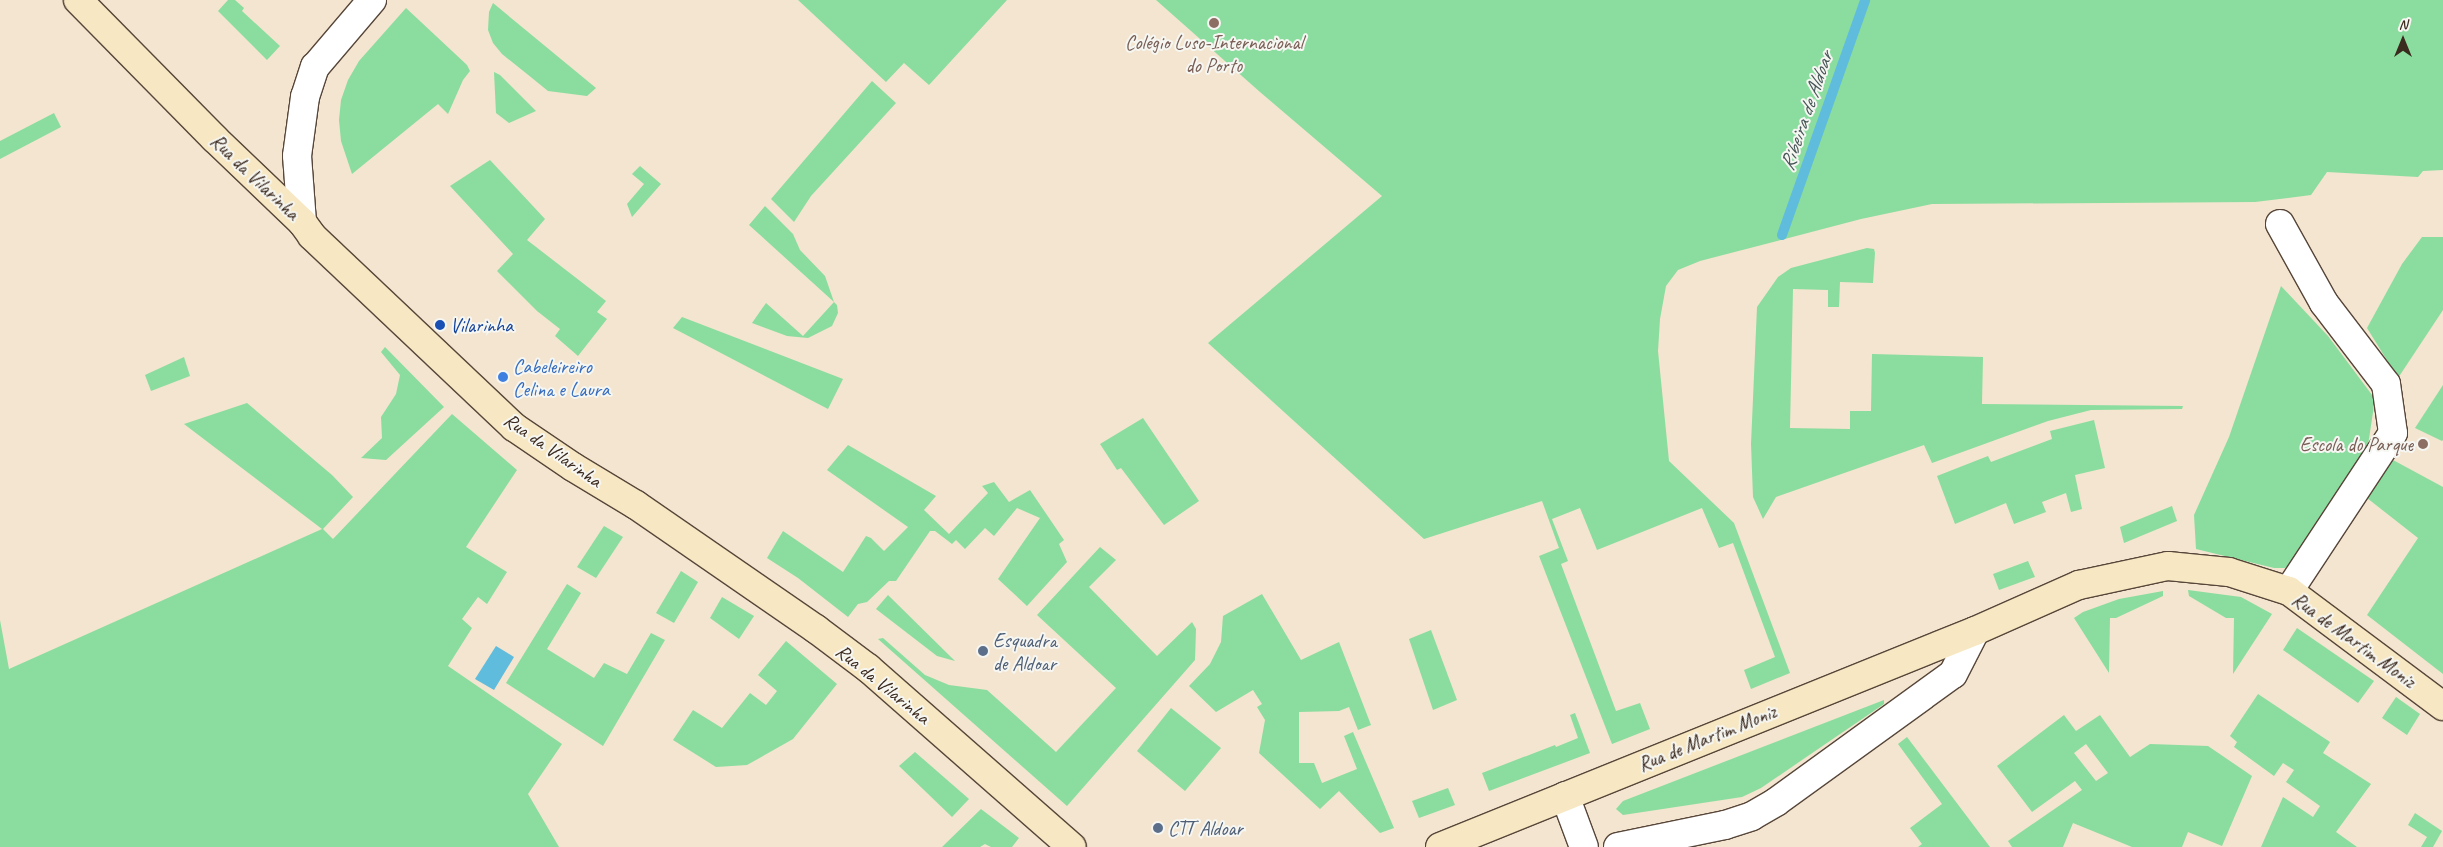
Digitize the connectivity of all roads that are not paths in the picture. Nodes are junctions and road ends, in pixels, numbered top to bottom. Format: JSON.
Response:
{"nodes":[{"id":1,"x":78,"y":0,"type":"edge"},
{"id":2,"x":372,"y":0,"type":"edge"},
{"id":3,"x":302,"y":222,"type":"junction"},
{"id":4,"x":2280,"y":224,"type":"dead end"},
{"id":5,"x":2290,"y":591,"type":"junction"},
{"id":6,"x":1975,"y":631,"type":"junction"},
{"id":7,"x":2443,"y":706,"type":"edge"},
{"id":8,"x":1565,"y":796,"type":"junction"},
{"id":9,"x":1072,"y":847,"type":"edge"},
{"id":10,"x":1440,"y":847,"type":"edge"},
{"id":11,"x":1584,"y":847,"type":"edge"},
{"id":12,"x":1618,"y":847,"type":"edge"}],
"edges":[{"from":1,"to":3,"type":"main road","name":"Rua da Vilarinha"},
{"from":2,"to":3,"type":"street"},
{"from":3,"to":9,"type":"main road","name":"Rua da Vilarinha"},
{"from":4,"to":5,"type":"street"},
{"from":5,"to":6,"type":"main road","name":"Rua de Martim Moniz"},
{"from":5,"to":7,"type":"main road","name":"Rua de Martim Moniz"},
{"from":6,"to":8,"type":"main road","name":"Rua de Martim Moniz"},
{"from":6,"to":12,"type":"street"},
{"from":8,"to":10,"type":"main road","name":"Rua de Martim Moniz"},
{"from":8,"to":11,"type":"street"}]}
